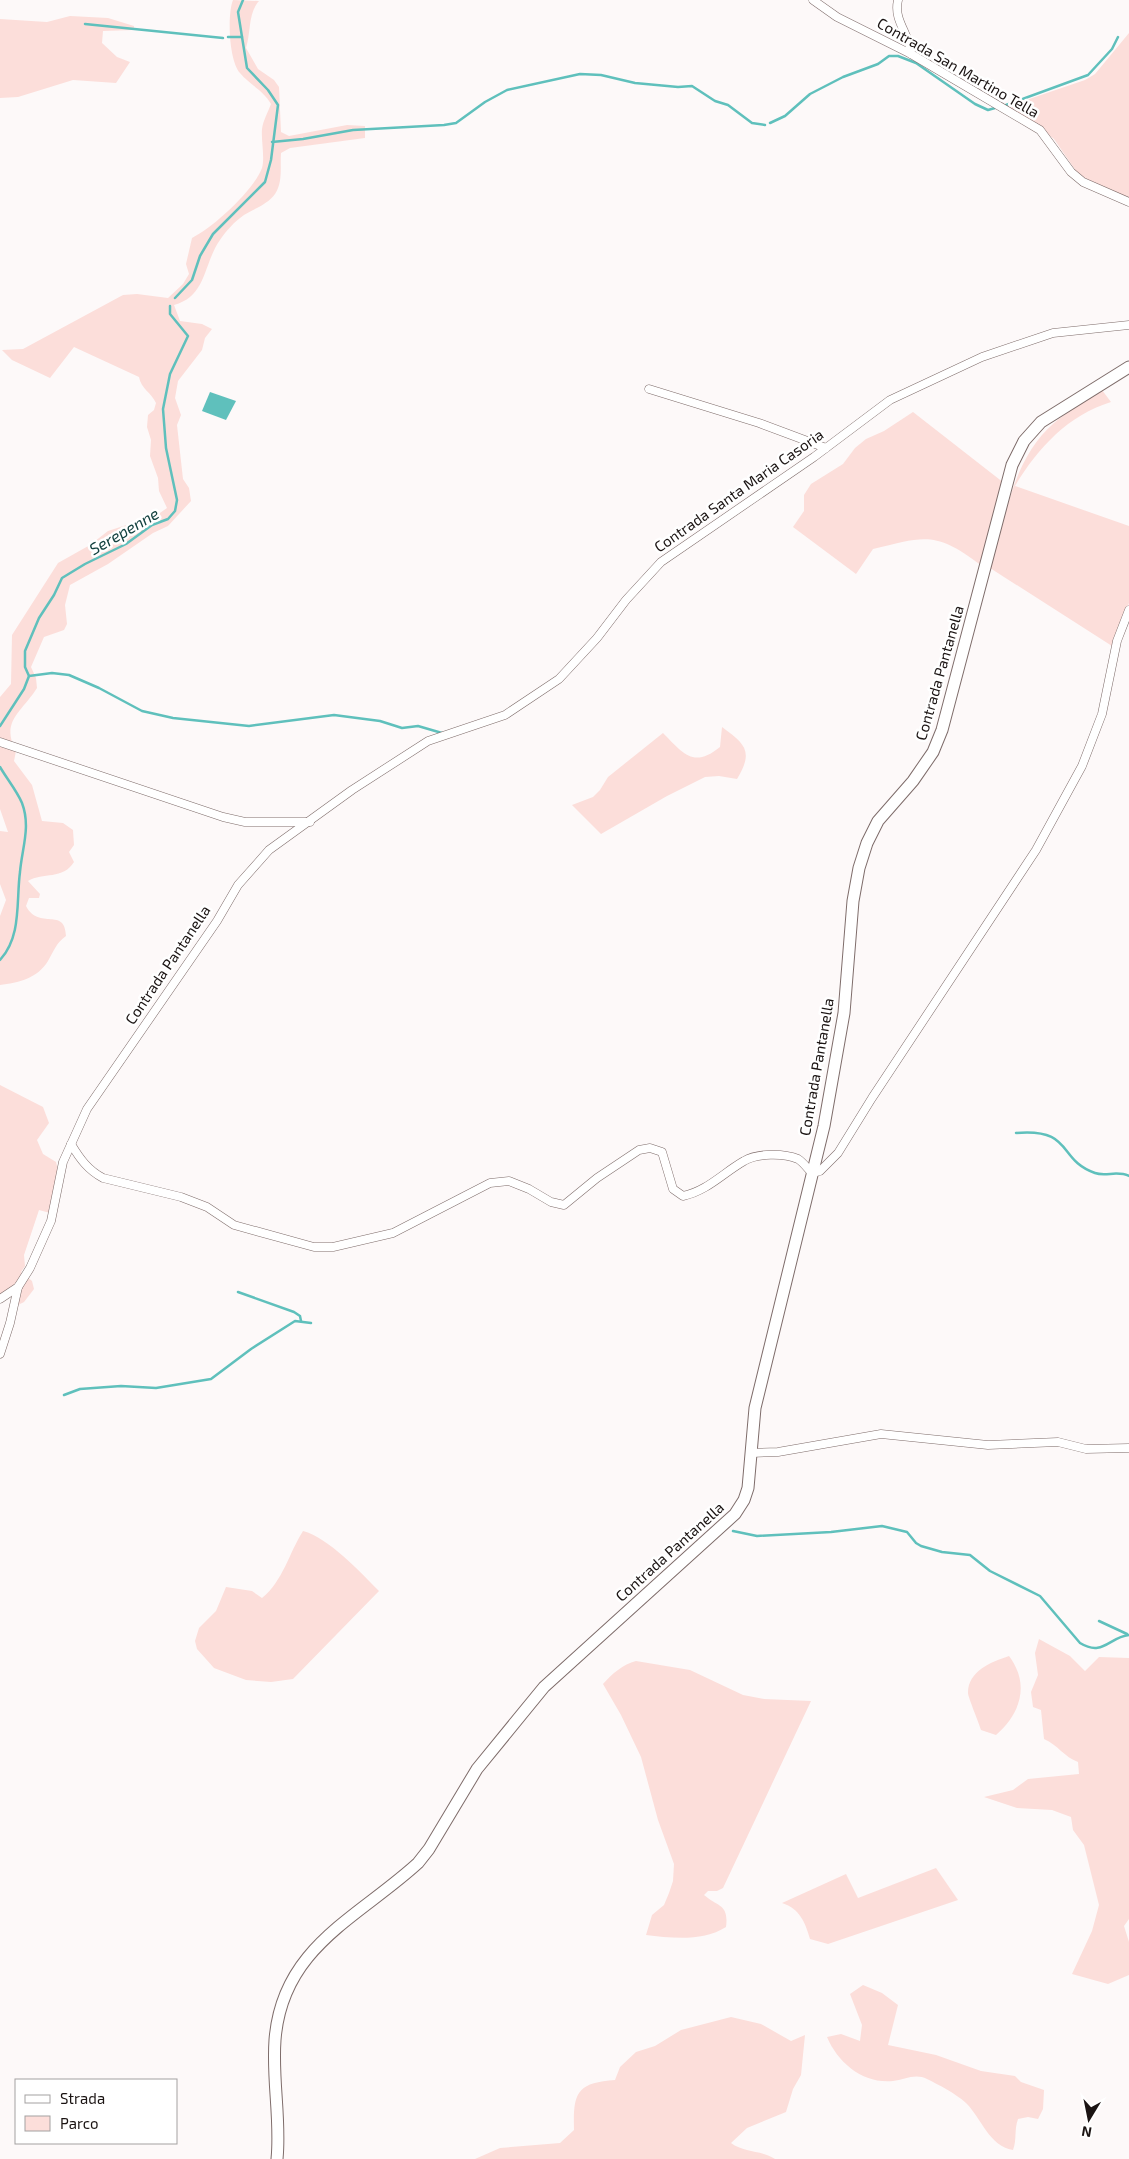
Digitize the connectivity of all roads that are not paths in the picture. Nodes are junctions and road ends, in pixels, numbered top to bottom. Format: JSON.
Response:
{"nodes":[{"id":1,"x":813,"y":0,"type":"edge"},
{"id":2,"x":898,"y":0,"type":"edge"},
{"id":3,"x":911,"y":54,"type":"junction"},
{"id":4,"x":1129,"y":202,"type":"edge"},
{"id":5,"x":1129,"y":324,"type":"edge"},
{"id":6,"x":1129,"y":367,"type":"edge"},
{"id":7,"x":649,"y":389,"type":"dead end"},
{"id":8,"x":826,"y":448,"type":"junction"},
{"id":9,"x":1129,"y":610,"type":"edge"},
{"id":10,"x":0,"y":742,"type":"edge"},
{"id":11,"x":310,"y":822,"type":"junction"},
{"id":12,"x":71,"y":1144,"type":"junction"},
{"id":13,"x":812,"y":1173,"type":"junction"},
{"id":14,"x":18,"y":1287,"type":"junction"},
{"id":15,"x":0,"y":1299,"type":"edge"},
{"id":16,"x":0,"y":1354,"type":"edge"},
{"id":17,"x":1129,"y":1448,"type":"edge"},
{"id":18,"x":751,"y":1453,"type":"junction"},
{"id":19,"x":277,"y":2159,"type":"edge"}],
"edges":[{"from":1,"to":3,"type":"street","name":"Contrada San Martino Tella"},
{"from":2,"to":3,"type":"street"},
{"from":3,"to":4,"type":"street","name":"Contrada San Martino Tella"},
{"from":5,"to":8,"type":"street","name":"Contrada Santa Maria Casoria"},
{"from":6,"to":13,"type":"street","name":"Contrada Pantanella"},
{"from":7,"to":8,"type":"street"},
{"from":8,"to":11,"type":"street","name":"Contrada Santa Maria Casoria"},
{"from":9,"to":13,"type":"street"},
{"from":10,"to":11,"type":"street"},
{"from":11,"to":12,"type":"street","name":"Contrada Pantanella"},
{"from":12,"to":13,"type":"street"},
{"from":12,"to":14,"type":"street","name":"Contrada Pantanella"},
{"from":13,"to":18,"type":"street","name":"Contrada Pantanella"},
{"from":14,"to":15,"type":"street","name":"Contrada Pantanella"},
{"from":14,"to":16,"type":"street"},
{"from":17,"to":18,"type":"street"},
{"from":18,"to":19,"type":"street","name":"Contrada Pantanella"}]}
